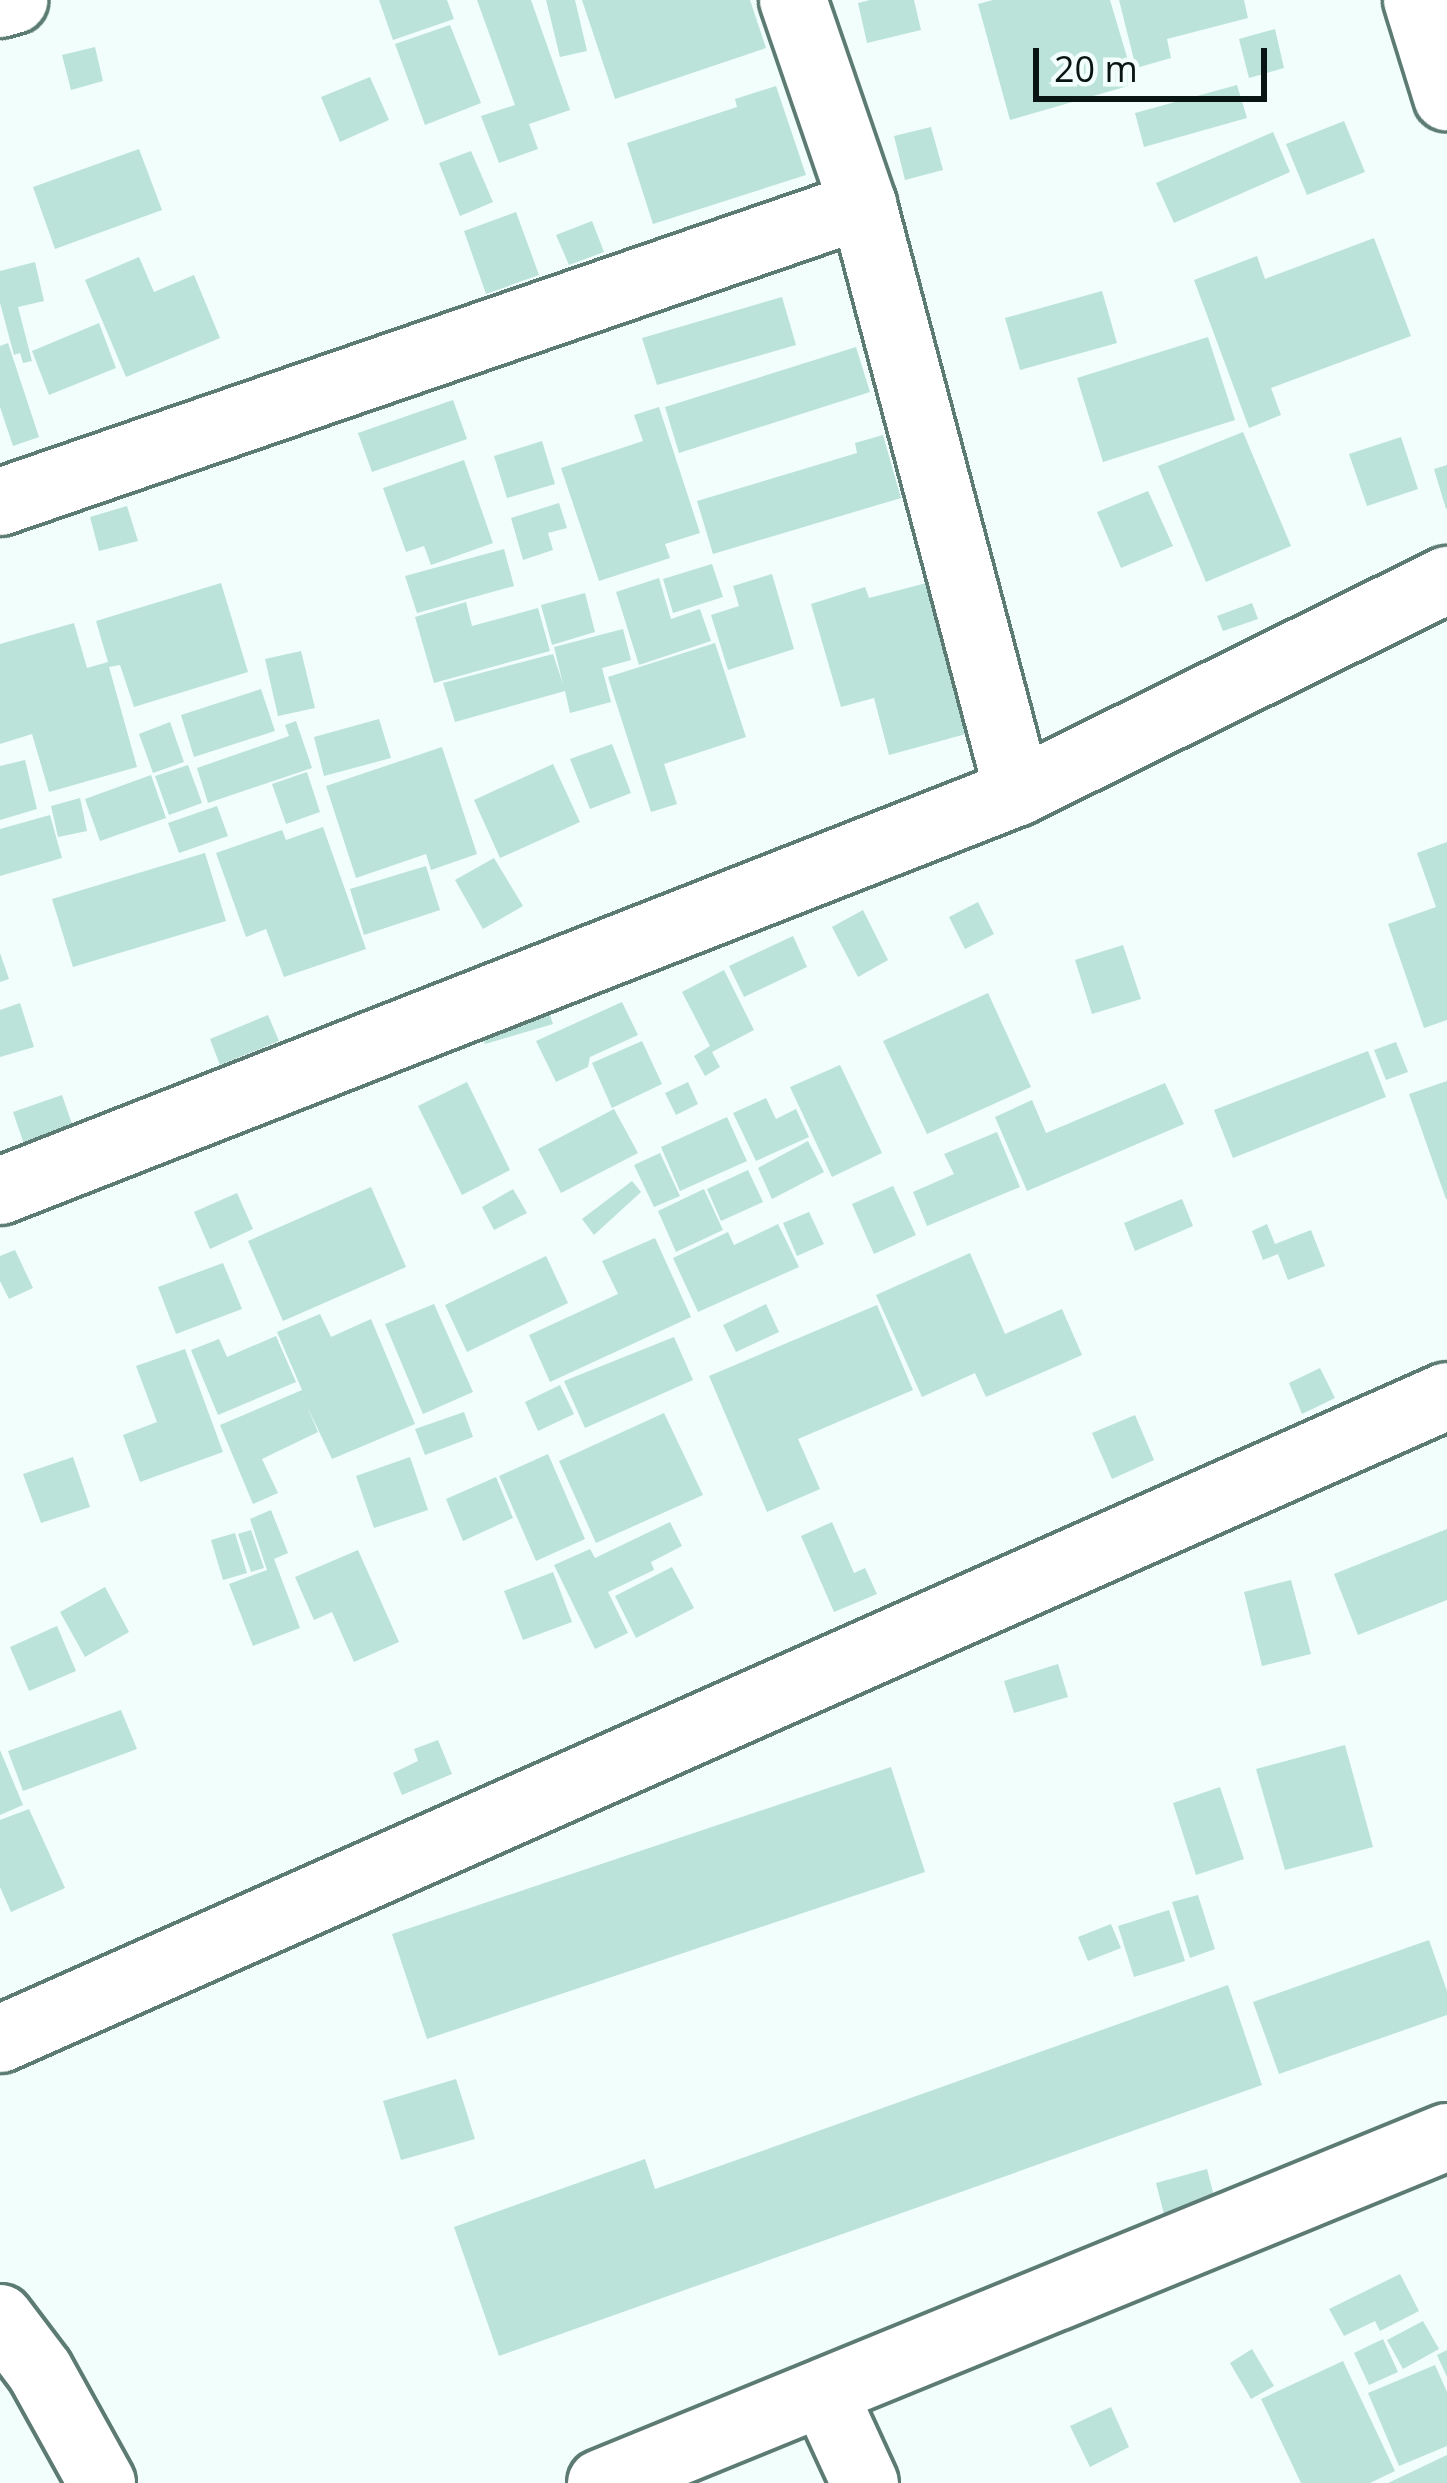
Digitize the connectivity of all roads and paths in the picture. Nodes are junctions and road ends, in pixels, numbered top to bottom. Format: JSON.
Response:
{"nodes":[{"id":1,"x":14,"y":0,"type":"edge"},
{"id":2,"x":793,"y":0,"type":"edge"},
{"id":3,"x":1417,"y":0,"type":"edge"},
{"id":4,"x":0,"y":4,"type":"edge"},
{"id":5,"x":1447,"y":97,"type":"edge"},
{"id":6,"x":863,"y":206,"type":"junction"},
{"id":7,"x":0,"y":502,"type":"edge"},
{"id":8,"x":1447,"y":580,"type":"edge"},
{"id":9,"x":1018,"y":792,"type":"junction"},
{"id":10,"x":0,"y":1191,"type":"edge"},
{"id":11,"x":1447,"y":1396,"type":"edge"},
{"id":12,"x":0,"y":2039,"type":"edge"},
{"id":13,"x":1447,"y":2137,"type":"edge"},
{"id":14,"x":0,"y":2318,"type":"edge"},
{"id":15,"x":824,"y":2394,"type":"junction"},
{"id":16,"x":102,"y":2483,"type":"edge"},
{"id":17,"x":601,"y":2483,"type":"edge"},
{"id":18,"x":865,"y":2483,"type":"edge"}],
"edges":[{"from":1,"to":4,"type":"street"},
{"from":2,"to":6,"type":"street"},
{"from":3,"to":5,"type":"street"},
{"from":6,"to":7,"type":"street"},
{"from":6,"to":9,"type":"street"},
{"from":8,"to":9,"type":"street"},
{"from":9,"to":10,"type":"street"},
{"from":11,"to":12,"type":"street"},
{"from":13,"to":15,"type":"street"},
{"from":14,"to":16,"type":"street"},
{"from":15,"to":17,"type":"street"},
{"from":15,"to":18,"type":"street"}]}
